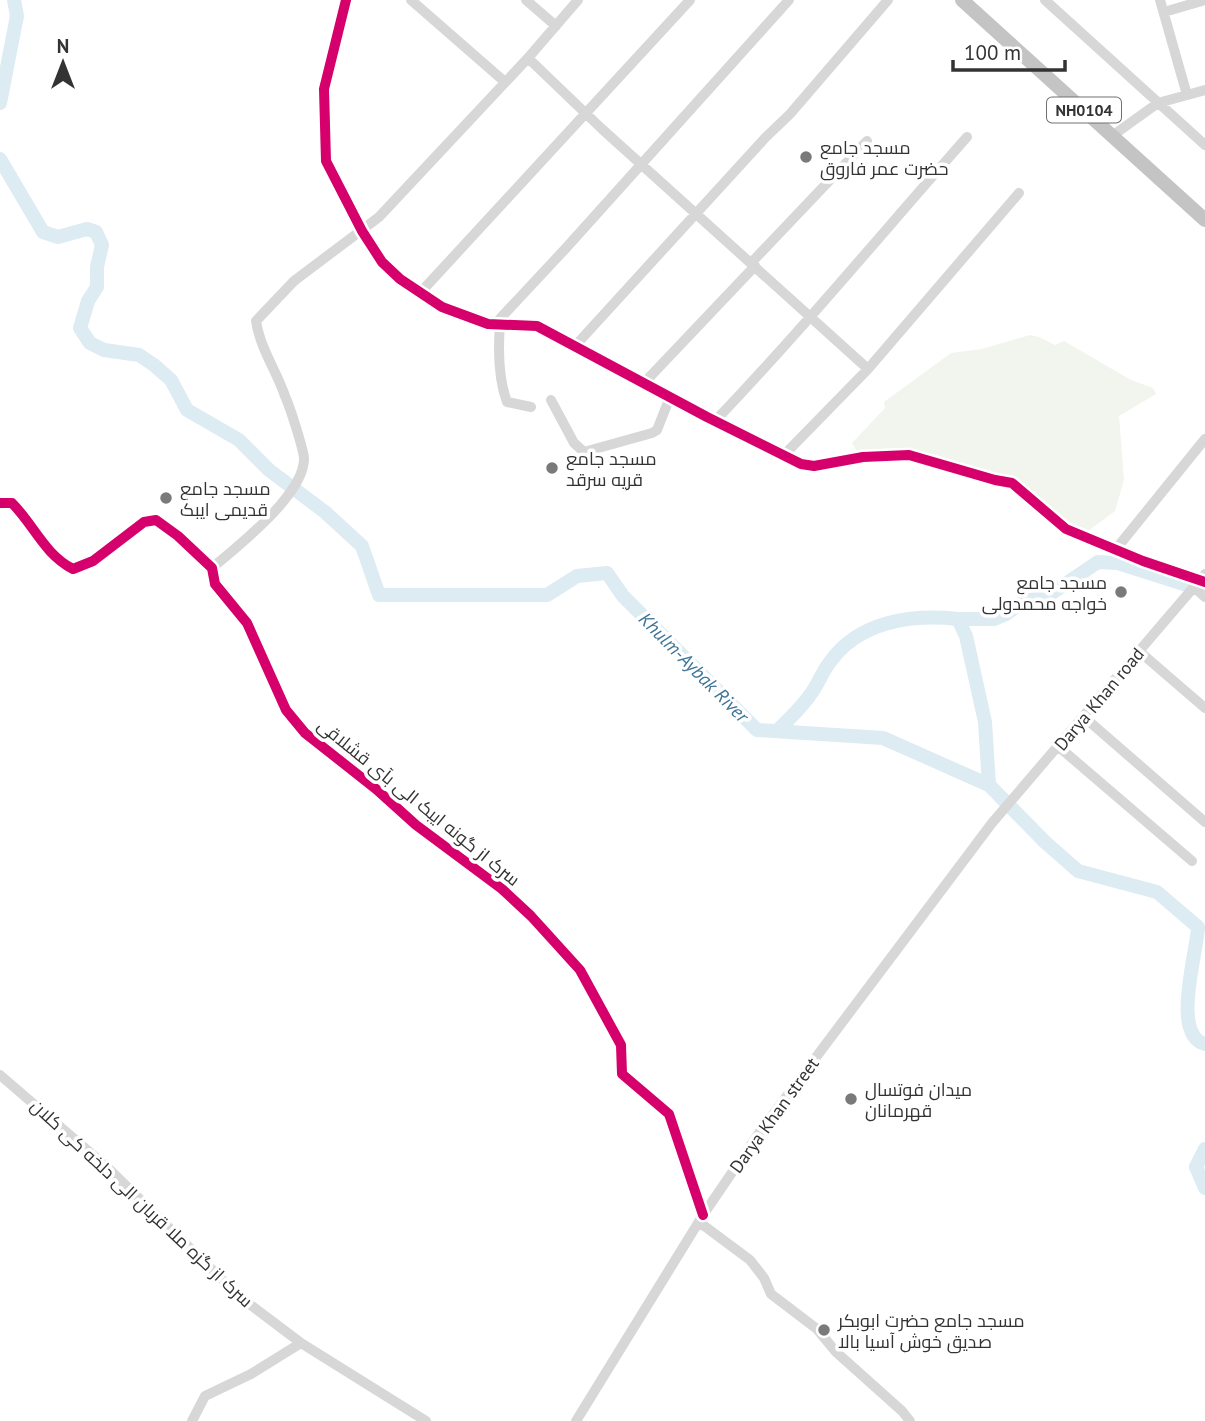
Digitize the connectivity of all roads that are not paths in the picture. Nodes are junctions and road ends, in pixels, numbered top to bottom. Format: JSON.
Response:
{"nodes":[{"id":1,"x":346,"y":0,"type":"edge"},
{"id":2,"x":411,"y":0,"type":"edge"},
{"id":3,"x":526,"y":0,"type":"edge"},
{"id":4,"x":578,"y":0,"type":"edge"},
{"id":5,"x":690,"y":0,"type":"edge"},
{"id":6,"x":789,"y":0,"type":"edge"},
{"id":7,"x":888,"y":0,"type":"edge"},
{"id":8,"x":962,"y":0,"type":"edge"},
{"id":9,"x":1045,"y":0,"type":"edge"},
{"id":10,"x":1160,"y":0,"type":"edge"},
{"id":11,"x":1205,"y":0,"type":"edge"},
{"id":12,"x":1164,"y":12,"type":"junction"},
{"id":13,"x":555,"y":26,"type":"junction"},
{"id":14,"x":528,"y":58,"type":"junction"},
{"id":15,"x":505,"y":82,"type":"junction"},
{"id":16,"x":1205,"y":90,"type":"edge"},
{"id":17,"x":1186,"y":95,"type":"junction"},
{"id":18,"x":1158,"y":103,"type":"junction"},
{"id":19,"x":586,"y":114,"type":"junction"},
{"id":20,"x":1112,"y":135,"type":"junction"},
{"id":21,"x":967,"y":137,"type":"dead end"},
{"id":22,"x":867,"y":141,"type":"dead end"},
{"id":23,"x":1205,"y":145,"type":"edge"},
{"id":24,"x":641,"y":164,"type":"junction"},
{"id":25,"x":1018,"y":193,"type":"dead end"},
{"id":26,"x":697,"y":214,"type":"junction"},
{"id":27,"x":1205,"y":220,"type":"edge"},
{"id":28,"x":362,"y":231,"type":"junction"},
{"id":29,"x":753,"y":265,"type":"junction"},
{"id":30,"x":421,"y":293,"type":"junction"},
{"id":31,"x":809,"y":316,"type":"junction"},
{"id":32,"x":498,"y":324,"type":"junction"},
{"id":33,"x":576,"y":346,"type":"junction"},
{"id":34,"x":868,"y":369,"type":"junction"},
{"id":35,"x":644,"y":383,"type":"junction"},
{"id":36,"x":670,"y":397,"type":"junction"},
{"id":37,"x":551,"y":400,"type":"dead end"},
{"id":38,"x":531,"y":407,"type":"dead end"},
{"id":39,"x":715,"y":421,"type":"junction"},
{"id":40,"x":1205,"y":439,"type":"edge"},
{"id":41,"x":784,"y":455,"type":"junction"},
{"id":42,"x":0,"y":503,"type":"edge"},
{"id":43,"x":1116,"y":549,"type":"junction"},
{"id":44,"x":212,"y":568,"type":"junction"},
{"id":45,"x":1201,"y":581,"type":"edge"},
{"id":46,"x":1205,"y":597,"type":"edge"},
{"id":47,"x":1140,"y":652,"type":"junction"},
{"id":48,"x":1205,"y":708,"type":"edge"},
{"id":49,"x":1084,"y":717,"type":"junction"},
{"id":50,"x":1059,"y":747,"type":"junction"},
{"id":51,"x":1205,"y":822,"type":"edge"},
{"id":52,"x":992,"y":823,"type":"joint"},
{"id":53,"x":1192,"y":861,"type":"dead end"},
{"id":54,"x":0,"y":1075,"type":"edge"},
{"id":55,"x":701,"y":1218,"type":"junction"},
{"id":56,"x":301,"y":1343,"type":"junction"},
{"id":57,"x":192,"y":1421,"type":"edge"},
{"id":58,"x":426,"y":1421,"type":"edge"},
{"id":59,"x":576,"y":1421,"type":"edge"},
{"id":60,"x":910,"y":1421,"type":"edge"}],
"edges":[{"from":1,"to":28,"type":"street"},
{"from":2,"to":15,"type":"street"},
{"from":3,"to":13,"type":"street"},
{"from":4,"to":13,"type":"street"},
{"from":5,"to":19,"type":"street"},
{"from":6,"to":24,"type":"street"},
{"from":7,"to":26,"type":"street"},
{"from":8,"to":20,"type":"highway","number":"NH0104"},
{"from":9,"to":18,"type":"street"},
{"from":10,"to":12,"type":"street"},
{"from":11,"to":12,"type":"street"},
{"from":12,"to":17,"type":"street"},
{"from":13,"to":14,"type":"street"},
{"from":14,"to":15,"type":"street"},
{"from":14,"to":19,"type":"street"},
{"from":15,"to":28,"type":"street"},
{"from":16,"to":17,"type":"street"},
{"from":17,"to":18,"type":"street"},
{"from":18,"to":20,"type":"street"},
{"from":18,"to":23,"type":"street"},
{"from":19,"to":24,"type":"street"},
{"from":19,"to":30,"type":"street"},
{"from":20,"to":27,"type":"highway","number":"NH0104"},
{"from":21,"to":31,"type":"street"},
{"from":22,"to":29,"type":"street"},
{"from":24,"to":26,"type":"street"},
{"from":24,"to":32,"type":"street"},
{"from":25,"to":34,"type":"street"},
{"from":26,"to":29,"type":"street"},
{"from":26,"to":33,"type":"street"},
{"from":28,"to":30,"type":"street"},
{"from":28,"to":44,"type":"street"},
{"from":29,"to":31,"type":"street"},
{"from":29,"to":35,"type":"street"},
{"from":30,"to":32,"type":"street"},
{"from":31,"to":34,"type":"street"},
{"from":31,"to":39,"type":"street"},
{"from":32,"to":33,"type":"street"},
{"from":32,"to":38,"type":"street"},
{"from":33,"to":35,"type":"street"},
{"from":34,"to":41,"type":"street"},
{"from":35,"to":36,"type":"street"},
{"from":36,"to":37,"type":"street"},
{"from":36,"to":39,"type":"street"},
{"from":39,"to":41,"type":"street"},
{"from":40,"to":43,"type":"street"},
{"from":41,"to":43,"type":"street"},
{"from":42,"to":44,"type":"street","name":"سرک از گونه ایبک الی بآی قشلاقی"},
{"from":43,"to":45,"type":"street"},
{"from":44,"to":55,"type":"street","name":"سرک از گونه ایبک الی بآی قشلاقی"},
{"from":45,"to":46,"type":"street"},
{"from":45,"to":47,"type":"street","name":"Darya Khan road"},
{"from":47,"to":48,"type":"street"},
{"from":47,"to":49,"type":"street","name":"Darya Khan road"},
{"from":49,"to":50,"type":"street","name":"Darya Khan road"},
{"from":49,"to":51,"type":"street"},
{"from":50,"to":52,"type":"street","name":"Darya Khan road"},
{"from":50,"to":53,"type":"street"},
{"from":52,"to":55,"type":"street","name":"Darya Khan street"},
{"from":54,"to":56,"type":"street","name":"سرک از گزه ملا قربان الی دلخه کی کلان"},
{"from":55,"to":59,"type":"street","name":"Darya Khan street"},
{"from":55,"to":60,"type":"street"},
{"from":56,"to":57,"type":"street"},
{"from":56,"to":58,"type":"street","name":"سرک از گزه ملا قربان الی دلخه کی کلان"}]}
